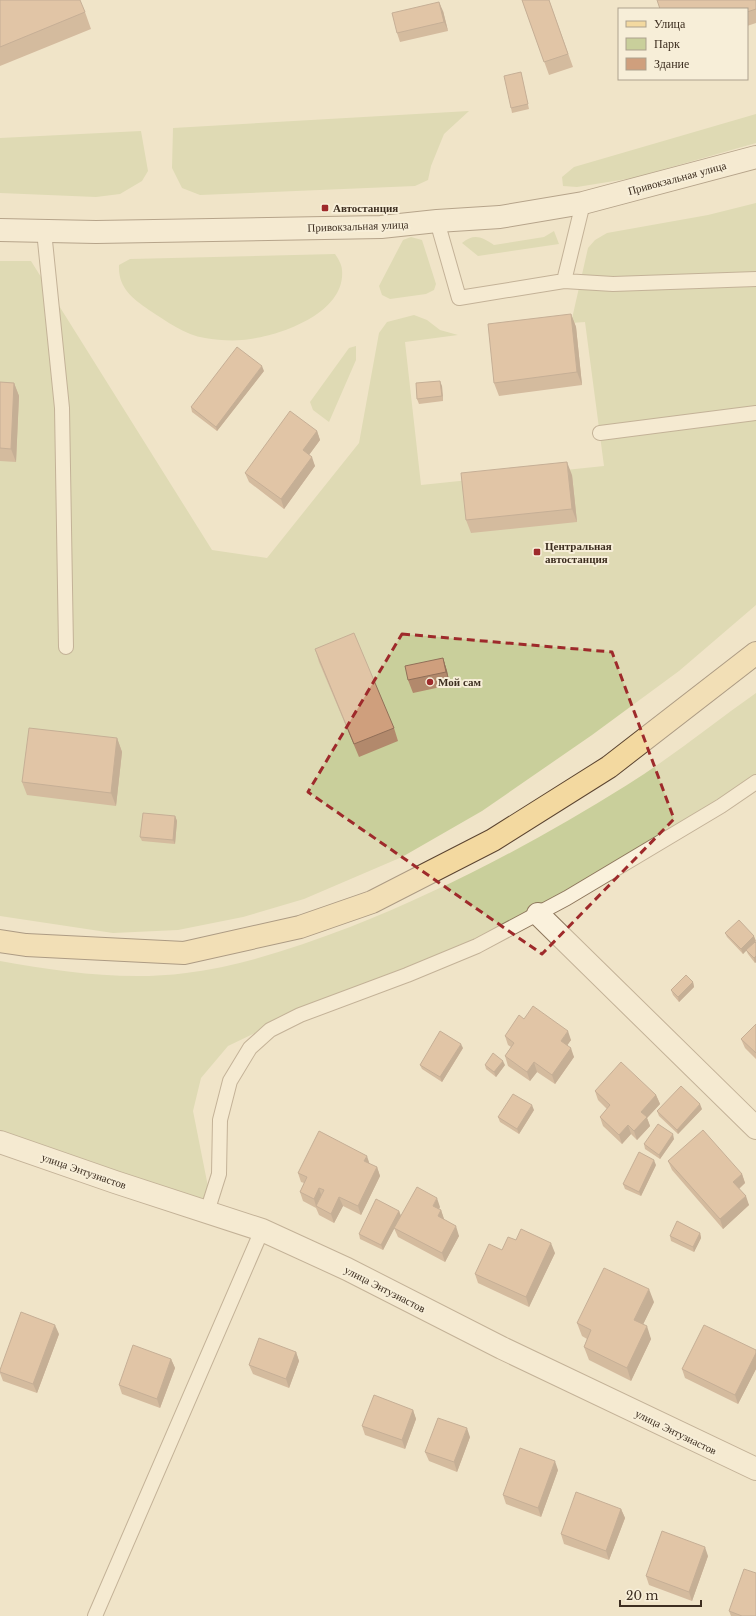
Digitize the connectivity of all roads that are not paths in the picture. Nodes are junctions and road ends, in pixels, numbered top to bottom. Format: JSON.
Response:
{"nodes":[{"id":1,"x":756,"y":157,"type":"edge"},
{"id":2,"x":583,"y":203,"type":"junction"},
{"id":3,"x":437,"y":221,"type":"junction"},
{"id":4,"x":0,"y":230,"type":"edge"},
{"id":5,"x":44,"y":231,"type":"junction"},
{"id":6,"x":756,"y":279,"type":"edge"},
{"id":7,"x":564,"y":281,"type":"junction"},
{"id":8,"x":756,"y":413,"type":"edge"},
{"id":9,"x":600,"y":433,"type":"dead end"},
{"id":10,"x":66,"y":647,"type":"dead end"},
{"id":11,"x":756,"y":653,"type":"edge"},
{"id":12,"x":756,"y":782,"type":"edge"},
{"id":13,"x":538,"y":914,"type":"junction"},
{"id":14,"x":0,"y":941,"type":"edge"},
{"id":15,"x":756,"y":1128,"type":"edge"},
{"id":16,"x":0,"y":1142,"type":"edge"},
{"id":17,"x":207,"y":1212,"type":"junction"},
{"id":18,"x":262,"y":1230,"type":"junction"},
{"id":19,"x":756,"y":1469,"type":"edge"},
{"id":20,"x":95,"y":1616,"type":"edge"}],
"edges":[{"from":1,"to":2,"type":"street","name":"Привокзальная улица"},
{"from":2,"to":3,"type":"street","name":"Привокзальная улица"},
{"from":2,"to":7,"type":"lane"},
{"from":3,"to":5,"type":"street","name":"Привокзальная улица"},
{"from":3,"to":7,"type":"lane"},
{"from":4,"to":5,"type":"street","name":"Привокзальная улица"},
{"from":5,"to":10,"type":"lane"},
{"from":6,"to":7,"type":"lane"},
{"from":8,"to":9,"type":"lane"},
{"from":11,"to":14,"type":"main road"},
{"from":12,"to":13,"type":"lane"},
{"from":13,"to":15,"type":"street"},
{"from":13,"to":17,"type":"lane"},
{"from":16,"to":17,"type":"street","name":"улица Энтузиастов"},
{"from":17,"to":18,"type":"street","name":"улица Энтузиастов"},
{"from":18,"to":19,"type":"street","name":"улица Энтузиастов"},
{"from":18,"to":20,"type":"lane"}]}
